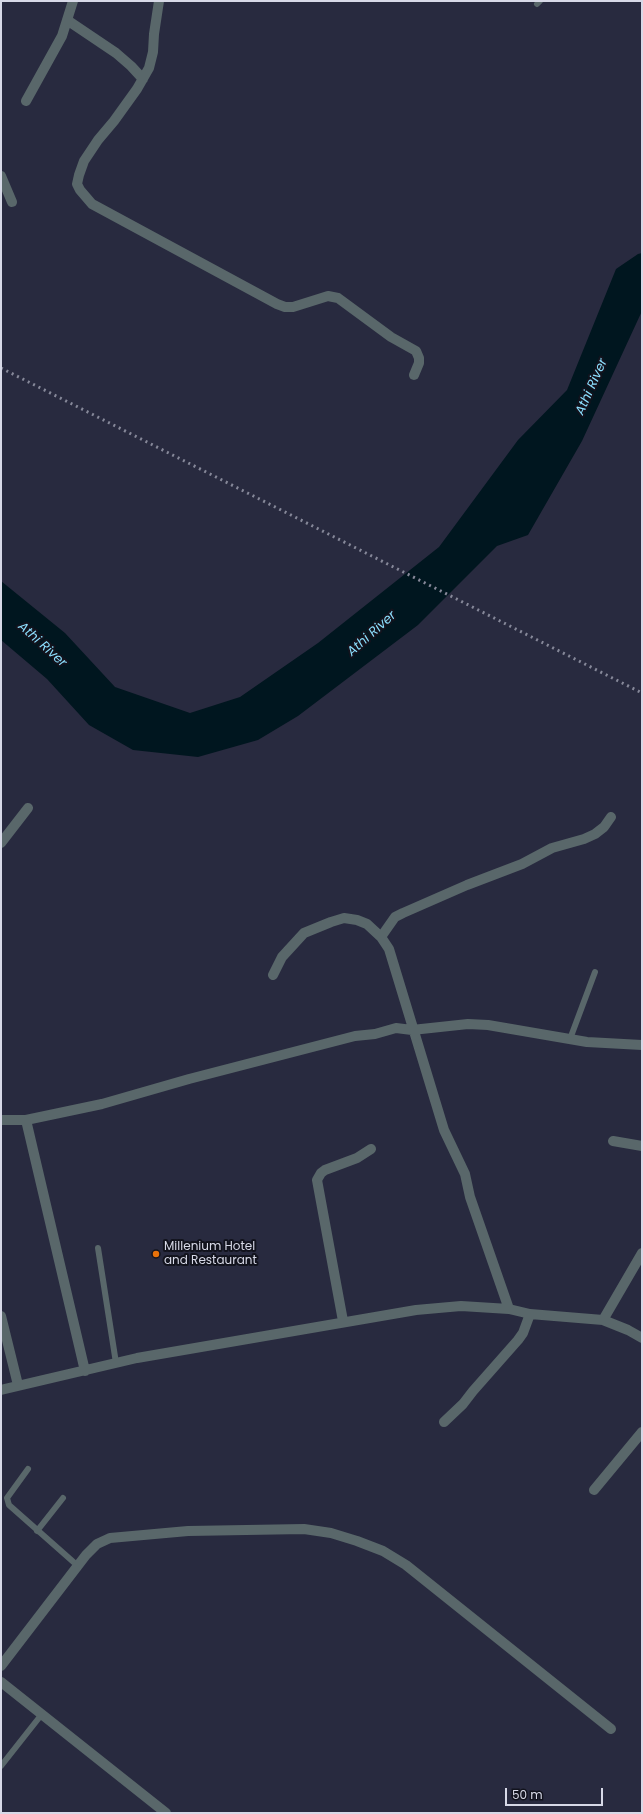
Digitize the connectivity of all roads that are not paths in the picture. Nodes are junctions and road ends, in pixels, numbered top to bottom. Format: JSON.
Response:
{"nodes":[{"id":1,"x":73,"y":1,"type":"edge"},
{"id":2,"x":162,"y":2,"type":"edge"},
{"id":3,"x":68,"y":20,"type":"junction"},
{"id":4,"x":143,"y":79,"type":"junction"},
{"id":5,"x":26,"y":101,"type":"dead end"},
{"id":6,"x":2,"y":182,"type":"edge"},
{"id":7,"x":12,"y":202,"type":"dead end"},
{"id":8,"x":414,"y":375,"type":"dead end"},
{"id":9,"x":28,"y":808,"type":"dead end"},
{"id":10,"x":611,"y":817,"type":"dead end"},
{"id":11,"x":1,"y":844,"type":"edge"},
{"id":12,"x":381,"y":937,"type":"junction"},
{"id":13,"x":596,"y":972,"type":"dead end"},
{"id":14,"x":273,"y":975,"type":"dead end"},
{"id":15,"x":412,"y":1030,"type":"junction"},
{"id":16,"x":570,"y":1039,"type":"junction"},
{"id":17,"x":642,"y":1045,"type":"edge"},
{"id":18,"x":1,"y":1120,"type":"edge"},
{"id":19,"x":26,"y":1120,"type":"junction"},
{"id":20,"x":613,"y":1141,"type":"dead end"},
{"id":21,"x":642,"y":1146,"type":"edge"},
{"id":22,"x":371,"y":1149,"type":"dead end"},
{"id":23,"x":98,"y":1248,"type":"dead end"},
{"id":24,"x":642,"y":1253,"type":"edge"},
{"id":25,"x":509,"y":1309,"type":"junction"},
{"id":26,"x":530,"y":1314,"type":"junction"},
{"id":27,"x":1,"y":1316,"type":"edge"},
{"id":28,"x":603,"y":1320,"type":"junction"},
{"id":29,"x":344,"y":1321,"type":"junction"},
{"id":30,"x":642,"y":1338,"type":"edge"},
{"id":31,"x":116,"y":1363,"type":"junction"},
{"id":32,"x":85,"y":1370,"type":"junction"},
{"id":33,"x":18,"y":1385,"type":"junction"},
{"id":34,"x":1,"y":1390,"type":"edge"},
{"id":35,"x":444,"y":1422,"type":"dead end"},
{"id":36,"x":642,"y":1432,"type":"edge"},
{"id":37,"x":28,"y":1469,"type":"dead end"},
{"id":38,"x":594,"y":1490,"type":"dead end"},
{"id":39,"x":63,"y":1498,"type":"dead end"},
{"id":40,"x":37,"y":1531,"type":"junction"},
{"id":41,"x":78,"y":1566,"type":"junction"},
{"id":42,"x":1,"y":1666,"type":"edge"},
{"id":43,"x":1,"y":1682,"type":"edge"},
{"id":44,"x":42,"y":1714,"type":"junction"},
{"id":45,"x":611,"y":1729,"type":"dead end"},
{"id":46,"x":1,"y":1766,"type":"edge"},
{"id":47,"x":166,"y":1813,"type":"edge"}],
"edges":[{"from":1,"to":3,"type":"street"},
{"from":2,"to":4,"type":"street"},
{"from":3,"to":4,"type":"street"},
{"from":3,"to":5,"type":"street"},
{"from":4,"to":8,"type":"street"},
{"from":6,"to":7,"type":"street"},
{"from":9,"to":11,"type":"street"},
{"from":10,"to":12,"type":"street"},
{"from":12,"to":14,"type":"street"},
{"from":12,"to":15,"type":"street"},
{"from":13,"to":16,"type":"lane"},
{"from":15,"to":16,"type":"street"},
{"from":15,"to":19,"type":"street"},
{"from":15,"to":25,"type":"street"},
{"from":16,"to":17,"type":"street"},
{"from":18,"to":19,"type":"street"},
{"from":19,"to":32,"type":"street"},
{"from":20,"to":21,"type":"street"},
{"from":22,"to":29,"type":"street"},
{"from":23,"to":31,"type":"lane"},
{"from":24,"to":28,"type":"street"},
{"from":25,"to":26,"type":"street"},
{"from":25,"to":29,"type":"street"},
{"from":26,"to":28,"type":"street"},
{"from":26,"to":35,"type":"street"},
{"from":27,"to":33,"type":"street"},
{"from":28,"to":30,"type":"street"},
{"from":29,"to":31,"type":"street"},
{"from":31,"to":32,"type":"street"},
{"from":32,"to":33,"type":"street"},
{"from":33,"to":34,"type":"street"},
{"from":36,"to":38,"type":"street"},
{"from":37,"to":40,"type":"lane"},
{"from":39,"to":40,"type":"lane"},
{"from":40,"to":41,"type":"lane"},
{"from":41,"to":42,"type":"street"},
{"from":41,"to":45,"type":"street"},
{"from":43,"to":44,"type":"street"},
{"from":44,"to":46,"type":"lane"},
{"from":44,"to":47,"type":"street"}]}
